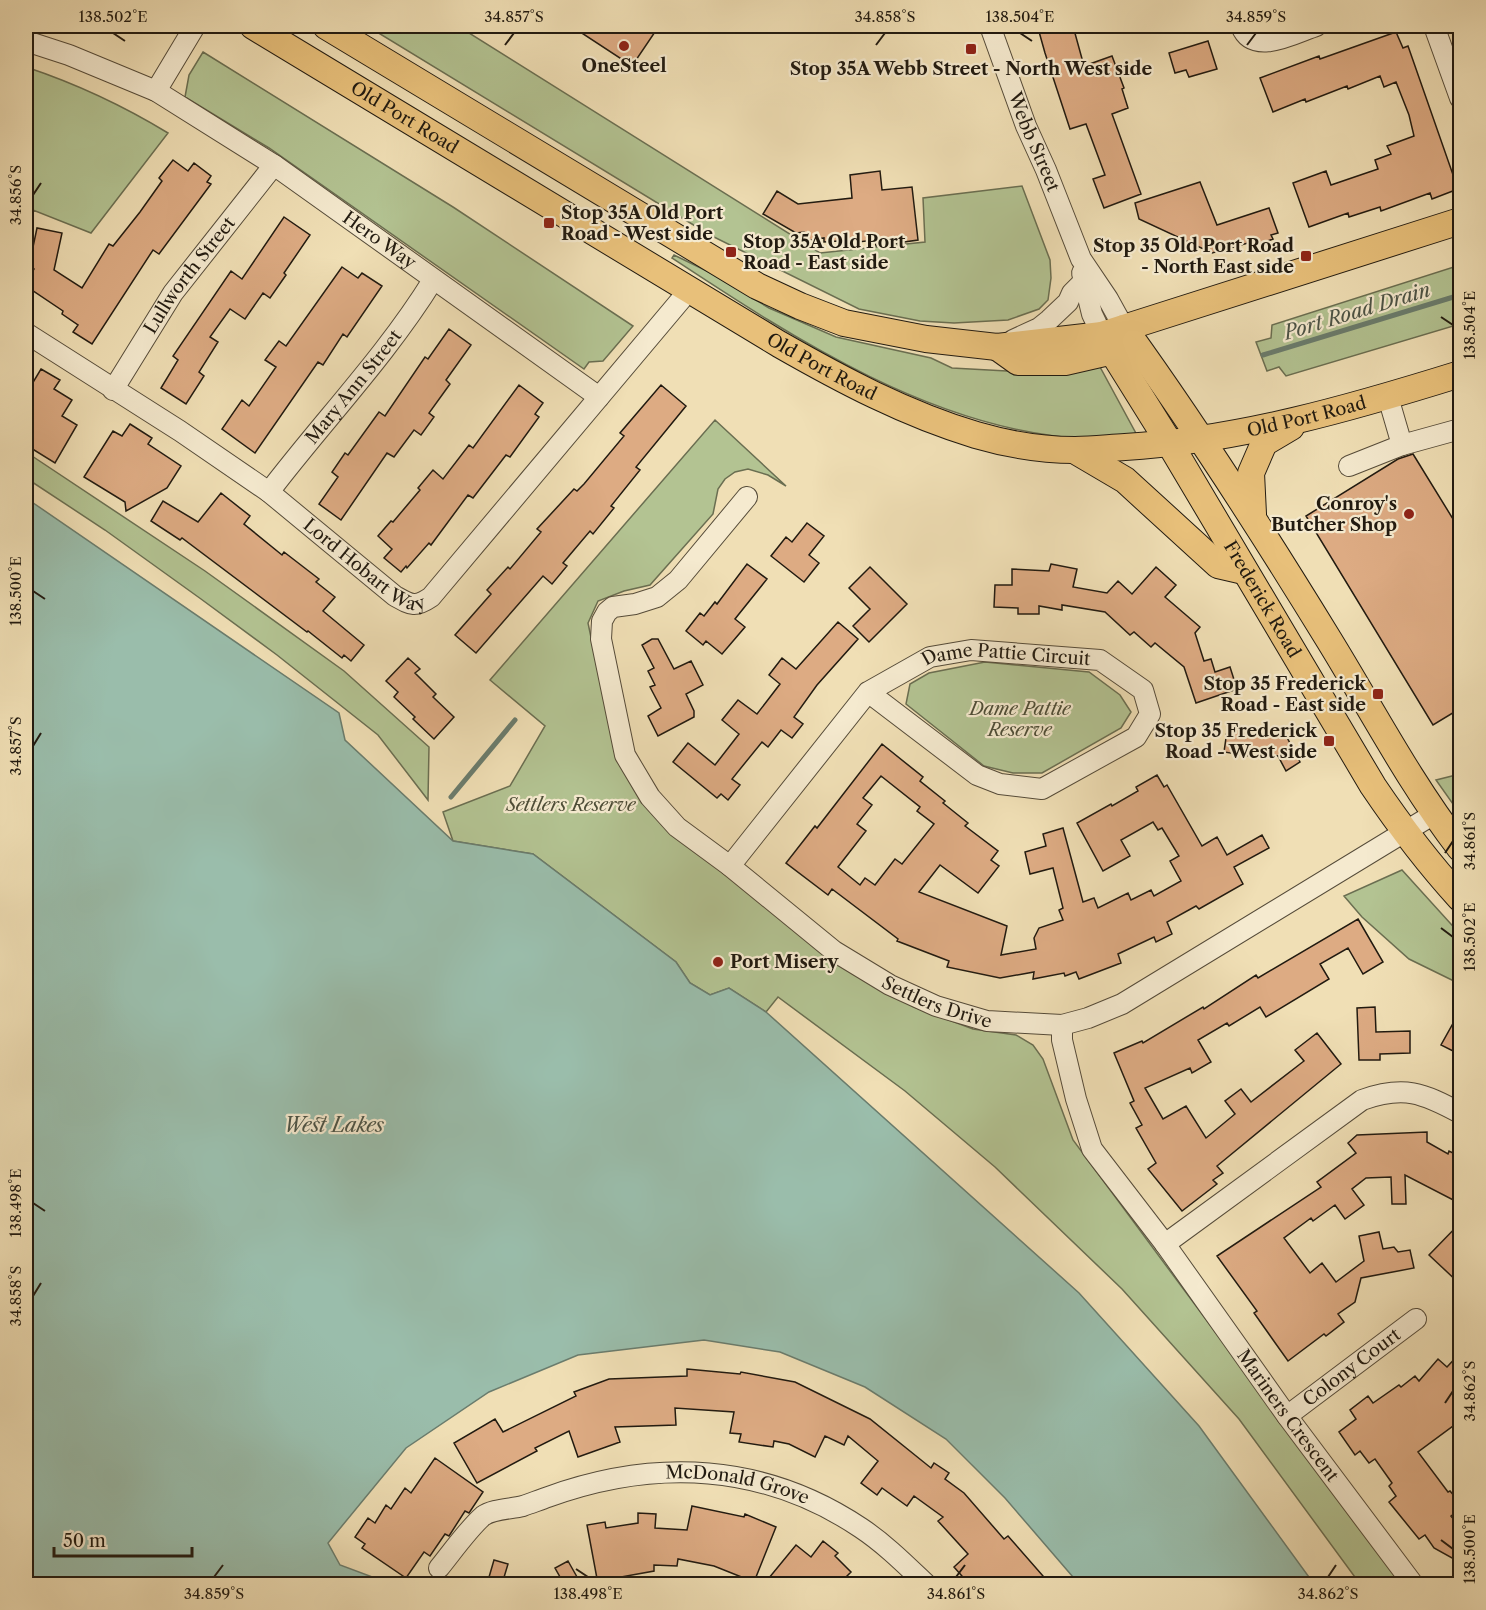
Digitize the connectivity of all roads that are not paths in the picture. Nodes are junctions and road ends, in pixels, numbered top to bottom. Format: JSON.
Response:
{"nodes":[{"id":1,"x":195,"y":26,"type":"edge"},
{"id":2,"x":253,"y":26,"type":"edge"},
{"id":3,"x":326,"y":26,"type":"edge"},
{"id":4,"x":990,"y":26,"type":"edge"},
{"id":5,"x":1241,"y":26,"type":"edge"},
{"id":6,"x":1316,"y":26,"type":"edge"},
{"id":7,"x":1434,"y":26,"type":"edge"},
{"id":8,"x":26,"y":41,"type":"edge"},
{"id":9,"x":156,"y":91,"type":"junction"},
{"id":10,"x":1461,"y":98,"type":"edge"},
{"id":11,"x":274,"y":165,"type":"junction"},
{"id":12,"x":1461,"y":221,"type":"edge"},
{"id":13,"x":1081,"y":259,"type":"junction"},
{"id":14,"x":433,"y":280,"type":"junction"},
{"id":15,"x":1083,"y":282,"type":"junction"},
{"id":16,"x":690,"y":289,"type":"junction"},
{"id":17,"x":26,"y":333,"type":"edge"},
{"id":18,"x":1119,"y":340,"type":"junction"},
{"id":19,"x":997,"y":347,"type":"junction"},
{"id":20,"x":1461,"y":374,"type":"edge"},
{"id":21,"x":113,"y":390,"type":"junction"},
{"id":22,"x":599,"y":397,"type":"junction"},
{"id":23,"x":1388,"y":397,"type":"junction"},
{"id":24,"x":1306,"y":418,"type":"junction"},
{"id":25,"x":1461,"y":429,"type":"edge"},
{"id":26,"x":1202,"y":438,"type":"junction"},
{"id":27,"x":1170,"y":444,"type":"junction"},
{"id":28,"x":1402,"y":446,"type":"junction"},
{"id":29,"x":1074,"y":450,"type":"junction"},
{"id":30,"x":1349,"y":466,"type":"dead end"},
{"id":31,"x":269,"y":492,"type":"junction"},
{"id":32,"x":747,"y":497,"type":"dead end"},
{"id":33,"x":1253,"y":515,"type":"junction"},
{"id":34,"x":1244,"y":571,"type":"junction"},
{"id":35,"x":868,"y":693,"type":"junction"},
{"id":36,"x":1434,"y":814,"type":"junction"},
{"id":37,"x":1405,"y":832,"type":"junction"},
{"id":38,"x":1461,"y":848,"type":"edge"},
{"id":39,"x":730,"y":866,"type":"junction"},
{"id":40,"x":1461,"y":898,"type":"edge"},
{"id":41,"x":1062,"y":1025,"type":"junction"},
{"id":42,"x":1461,"y":1113,"type":"edge"},
{"id":43,"x":1165,"y":1244,"type":"junction"},
{"id":44,"x":1416,"y":1319,"type":"dead end"},
{"id":45,"x":1287,"y":1416,"type":"junction"},
{"id":46,"x":439,"y":1568,"type":"dead end"},
{"id":47,"x":926,"y":1584,"type":"edge"},
{"id":48,"x":1413,"y":1584,"type":"edge"}],
"edges":[{"from":1,"to":9,"type":"street"},
{"from":2,"to":16,"type":"main road","name":"Old Port Road"},
{"from":3,"to":19,"type":"main road","name":"Old Port Road"},
{"from":4,"to":13,"type":"street","name":"Webb Street"},
{"from":5,"to":6,"type":"street"},
{"from":7,"to":10,"type":"street"},
{"from":8,"to":9,"type":"street","name":"Hero Way"},
{"from":9,"to":11,"type":"street","name":"Hero Way"},
{"from":11,"to":14,"type":"street","name":"Hero Way"},
{"from":11,"to":21,"type":"street","name":"Lullworth Street"},
{"from":12,"to":18,"type":"main road"},
{"from":13,"to":15,"type":"street","name":"Webb Street"},
{"from":13,"to":18,"type":"street","name":"Webb Street"},
{"from":14,"to":22,"type":"street","name":"Hero Way"},
{"from":14,"to":31,"type":"street","name":"Mary Ann Street"},
{"from":15,"to":18,"type":"street","name":"Webb Street"},
{"from":15,"to":19,"type":"street"},
{"from":16,"to":22,"type":"street","name":"Lord Hobart Way"},
{"from":16,"to":29,"type":"main road","name":"Old Port Road"},
{"from":17,"to":21,"type":"street","name":"Lord Hobart Way"},
{"from":18,"to":19,"type":"main road"},
{"from":18,"to":26,"type":"main road","name":"Frederick Road"},
{"from":18,"to":27,"type":"main road","name":"Frederick Road"},
{"from":20,"to":23,"type":"main road","name":"Old Port Road"},
{"from":21,"to":31,"type":"street","name":"Lord Hobart Way"},
{"from":22,"to":31,"type":"street","name":"Lord Hobart Way"},
{"from":23,"to":24,"type":"main road","name":"Old Port Road"},
{"from":23,"to":28,"type":"street"},
{"from":24,"to":26,"type":"main road","name":"Old Port Road"},
{"from":24,"to":33,"type":"main road"},
{"from":25,"to":28,"type":"street"},
{"from":26,"to":27,"type":"main road","name":"Old Port Road"},
{"from":26,"to":33,"type":"main road","name":"Frederick Road"},
{"from":27,"to":29,"type":"main road","name":"Old Port Road"},
{"from":27,"to":34,"type":"main road","name":"Frederick Road"},
{"from":28,"to":30,"type":"street"},
{"from":29,"to":34,"type":"main road"},
{"from":32,"to":39,"type":"street","name":"Settlers Drive"},
{"from":33,"to":36,"type":"main road","name":"Frederick Road"},
{"from":34,"to":37,"type":"main road","name":"Frederick Road"},
{"from":35,"to":35,"type":"street","name":"Dame Pattie Circuit"},
{"from":35,"to":39,"type":"street","name":"Dame Pattie Circuit"},
{"from":36,"to":37,"type":"street","name":"Settlers Drive"},
{"from":36,"to":38,"type":"main road","name":"Frederick Road"},
{"from":37,"to":40,"type":"main road","name":"Frederick Road"},
{"from":37,"to":41,"type":"street","name":"Settlers Drive"},
{"from":39,"to":41,"type":"street","name":"Settlers Drive"},
{"from":41,"to":43,"type":"street","name":"Mariners Crescent"},
{"from":42,"to":43,"type":"street"},
{"from":43,"to":45,"type":"street","name":"Mariners Crescent"},
{"from":44,"to":45,"type":"street","name":"Colony Court"},
{"from":45,"to":48,"type":"street","name":"Mariners Crescent"},
{"from":46,"to":47,"type":"street","name":"McDonald Grove"}]}
